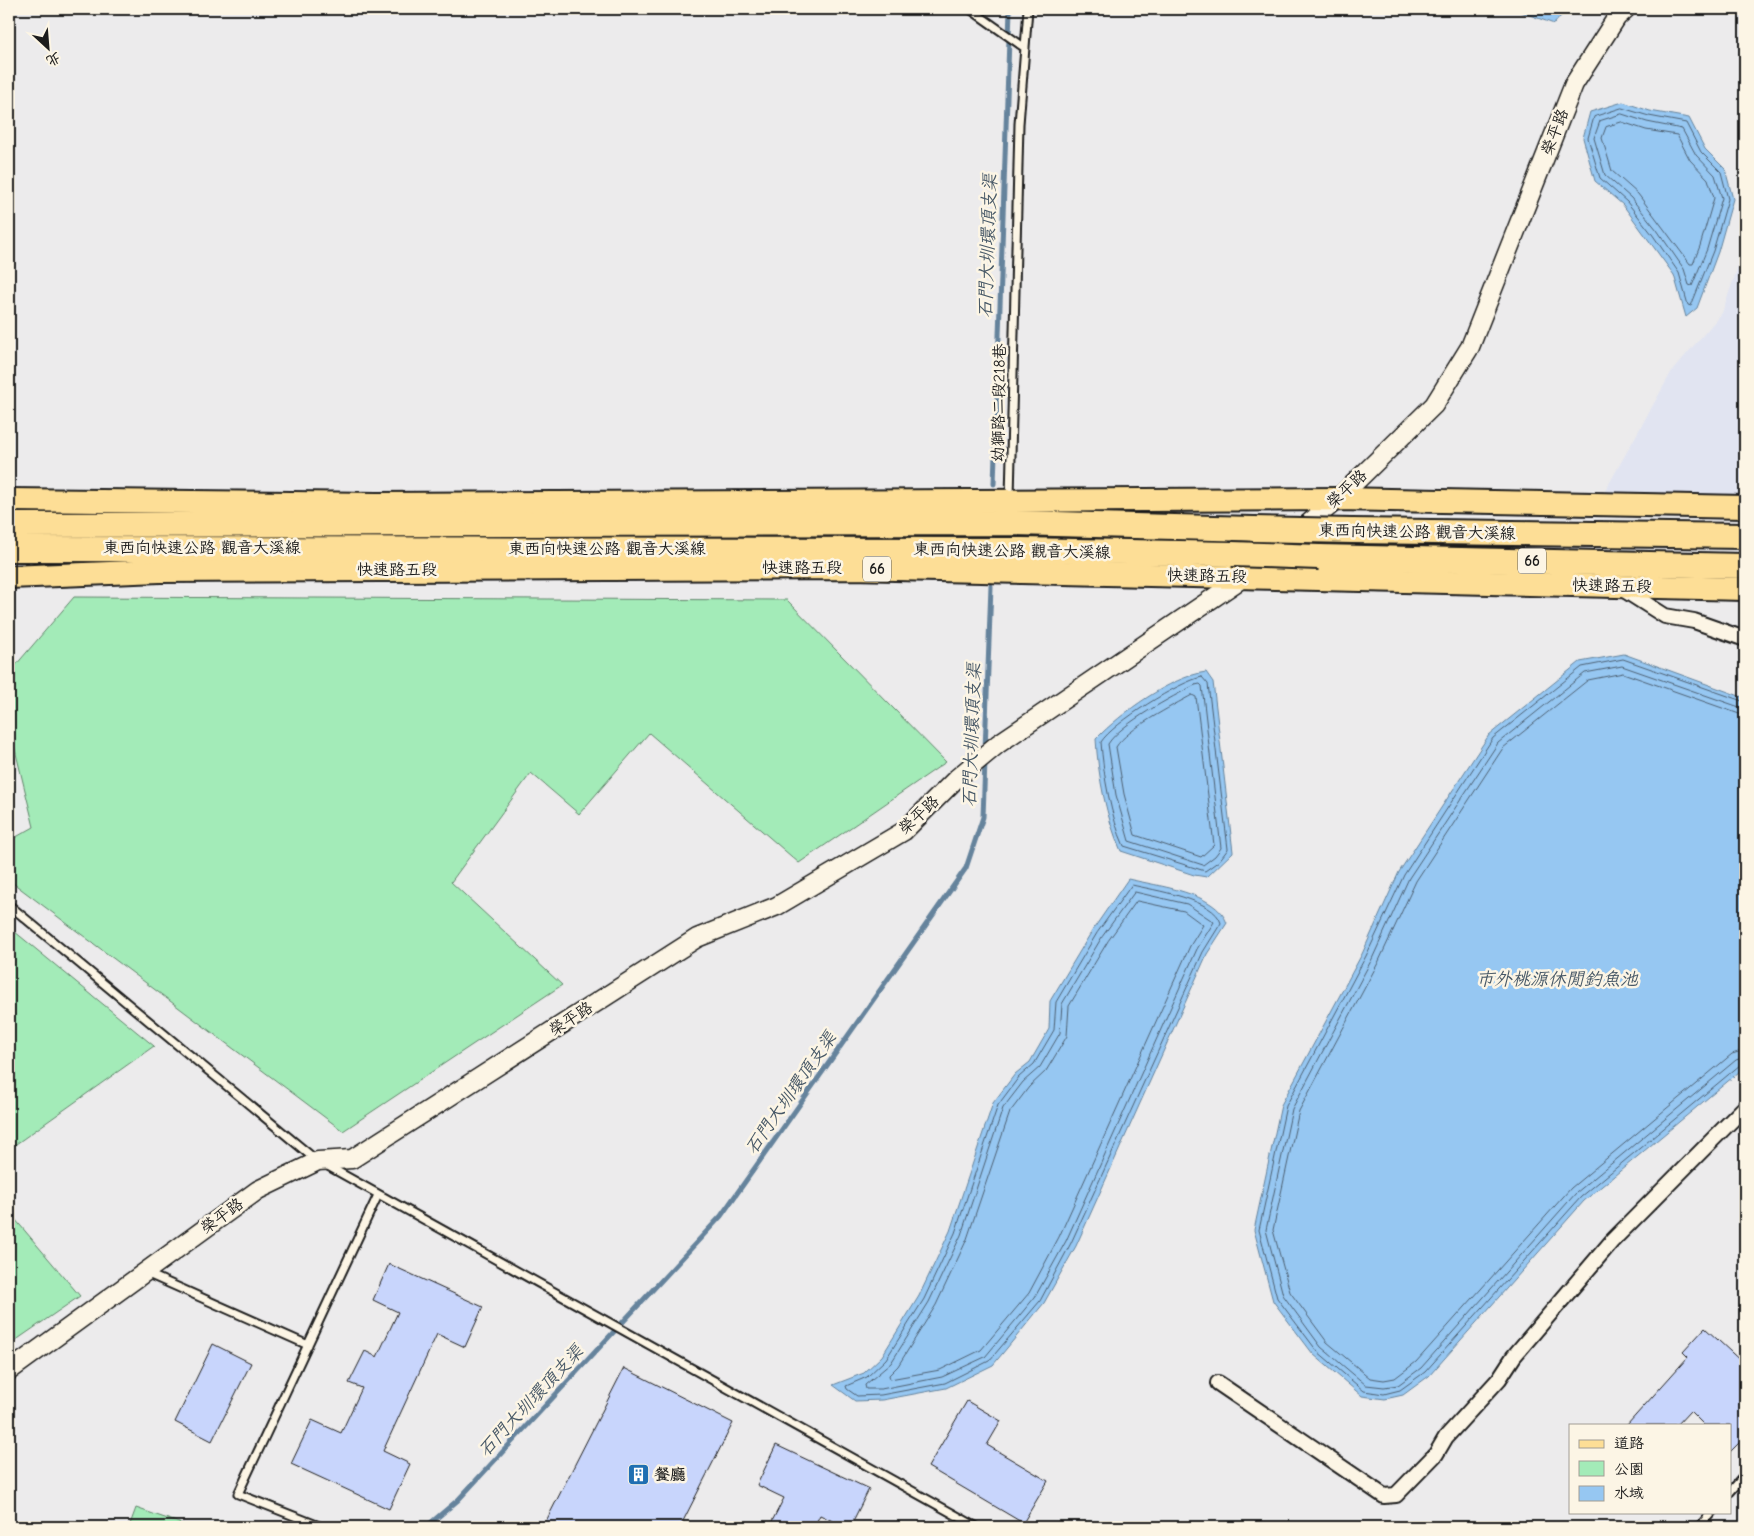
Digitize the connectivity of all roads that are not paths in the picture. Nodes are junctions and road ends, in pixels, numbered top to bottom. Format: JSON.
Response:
{"nodes":[{"id":1,"x":970,"y":9,"type":"edge"},
{"id":2,"x":1028,"y":9,"type":"edge"},
{"id":3,"x":1626,"y":9,"type":"edge"},
{"id":4,"x":1025,"y":48,"type":"junction"},
{"id":5,"x":1010,"y":499,"type":"junction"},
{"id":6,"x":1338,"y":499,"type":"junction"},
{"id":7,"x":9,"y":500,"type":"edge"},
{"id":8,"x":1745,"y":507,"type":"edge"},
{"id":9,"x":9,"y":526,"type":"edge"},
{"id":10,"x":1745,"y":536,"type":"edge"},
{"id":11,"x":9,"y":549,"type":"edge"},
{"id":12,"x":1745,"y":566,"type":"edge"},
{"id":13,"x":9,"y":576,"type":"edge"},
{"id":14,"x":1244,"y":577,"type":"junction"},
{"id":15,"x":1618,"y":586,"type":"junction"},
{"id":16,"x":1745,"y":590,"type":"edge"},
{"id":17,"x":1745,"y":639,"type":"edge"},
{"id":18,"x":9,"y":905,"type":"edge"},
{"id":19,"x":1745,"y":1107,"type":"edge"},
{"id":20,"x":318,"y":1161,"type":"junction"},
{"id":21,"x":378,"y":1195,"type":"junction"},
{"id":22,"x":144,"y":1273,"type":"junction"},
{"id":23,"x":308,"y":1345,"type":"junction"},
{"id":24,"x":9,"y":1371,"type":"edge"},
{"id":25,"x":1218,"y":1383,"type":"dead end"},
{"id":26,"x":1745,"y":1475,"type":"edge"},
{"id":27,"x":1732,"y":1490,"type":"edge"},
{"id":28,"x":1710,"y":1514,"type":"edge"},
{"id":29,"x":322,"y":1527,"type":"edge"},
{"id":30,"x":977,"y":1527,"type":"edge"},
{"id":31,"x":1699,"y":1527,"type":"edge"}],
"edges":[{"from":1,"to":4,"type":"lane"},
{"from":2,"to":4,"type":"lane","name":"幼獅路二段218巷"},
{"from":3,"to":6,"type":"street","name":"榮平路"},
{"from":4,"to":5,"type":"lane","name":"幼獅路二段218巷"},
{"from":5,"to":6,"type":"main road"},
{"from":5,"to":7,"type":"main road"},
{"from":6,"to":8,"type":"main road"},
{"from":6,"to":14,"type":"street","name":"榮平路"},
{"from":9,"to":10,"type":"highway","name":"東西向快速公路 觀音大溪線","number":"66","bridge":true},
{"from":11,"to":12,"type":"highway","name":"東西向快速公路 觀音大溪線","number":"66","bridge":true},
{"from":13,"to":14,"type":"main road","name":"快速路五段","number":"66"},
{"from":14,"to":15,"type":"main road","name":"快速路五段","number":"66"},
{"from":14,"to":20,"type":"street","name":"榮平路"},
{"from":15,"to":16,"type":"main road","name":"快速路五段","number":"66"},
{"from":15,"to":17,"type":"street"},
{"from":18,"to":20,"type":"lane"},
{"from":19,"to":25,"type":"street"},
{"from":20,"to":21,"type":"lane"},
{"from":20,"to":22,"type":"street","name":"榮平路"},
{"from":21,"to":23,"type":"lane"},
{"from":21,"to":30,"type":"lane"},
{"from":22,"to":23,"type":"lane"},
{"from":22,"to":24,"type":"street","name":"榮平路"},
{"from":23,"to":29,"type":"lane"},
{"from":26,"to":27,"type":"lane"},
{"from":28,"to":31,"type":"lane"}]}
